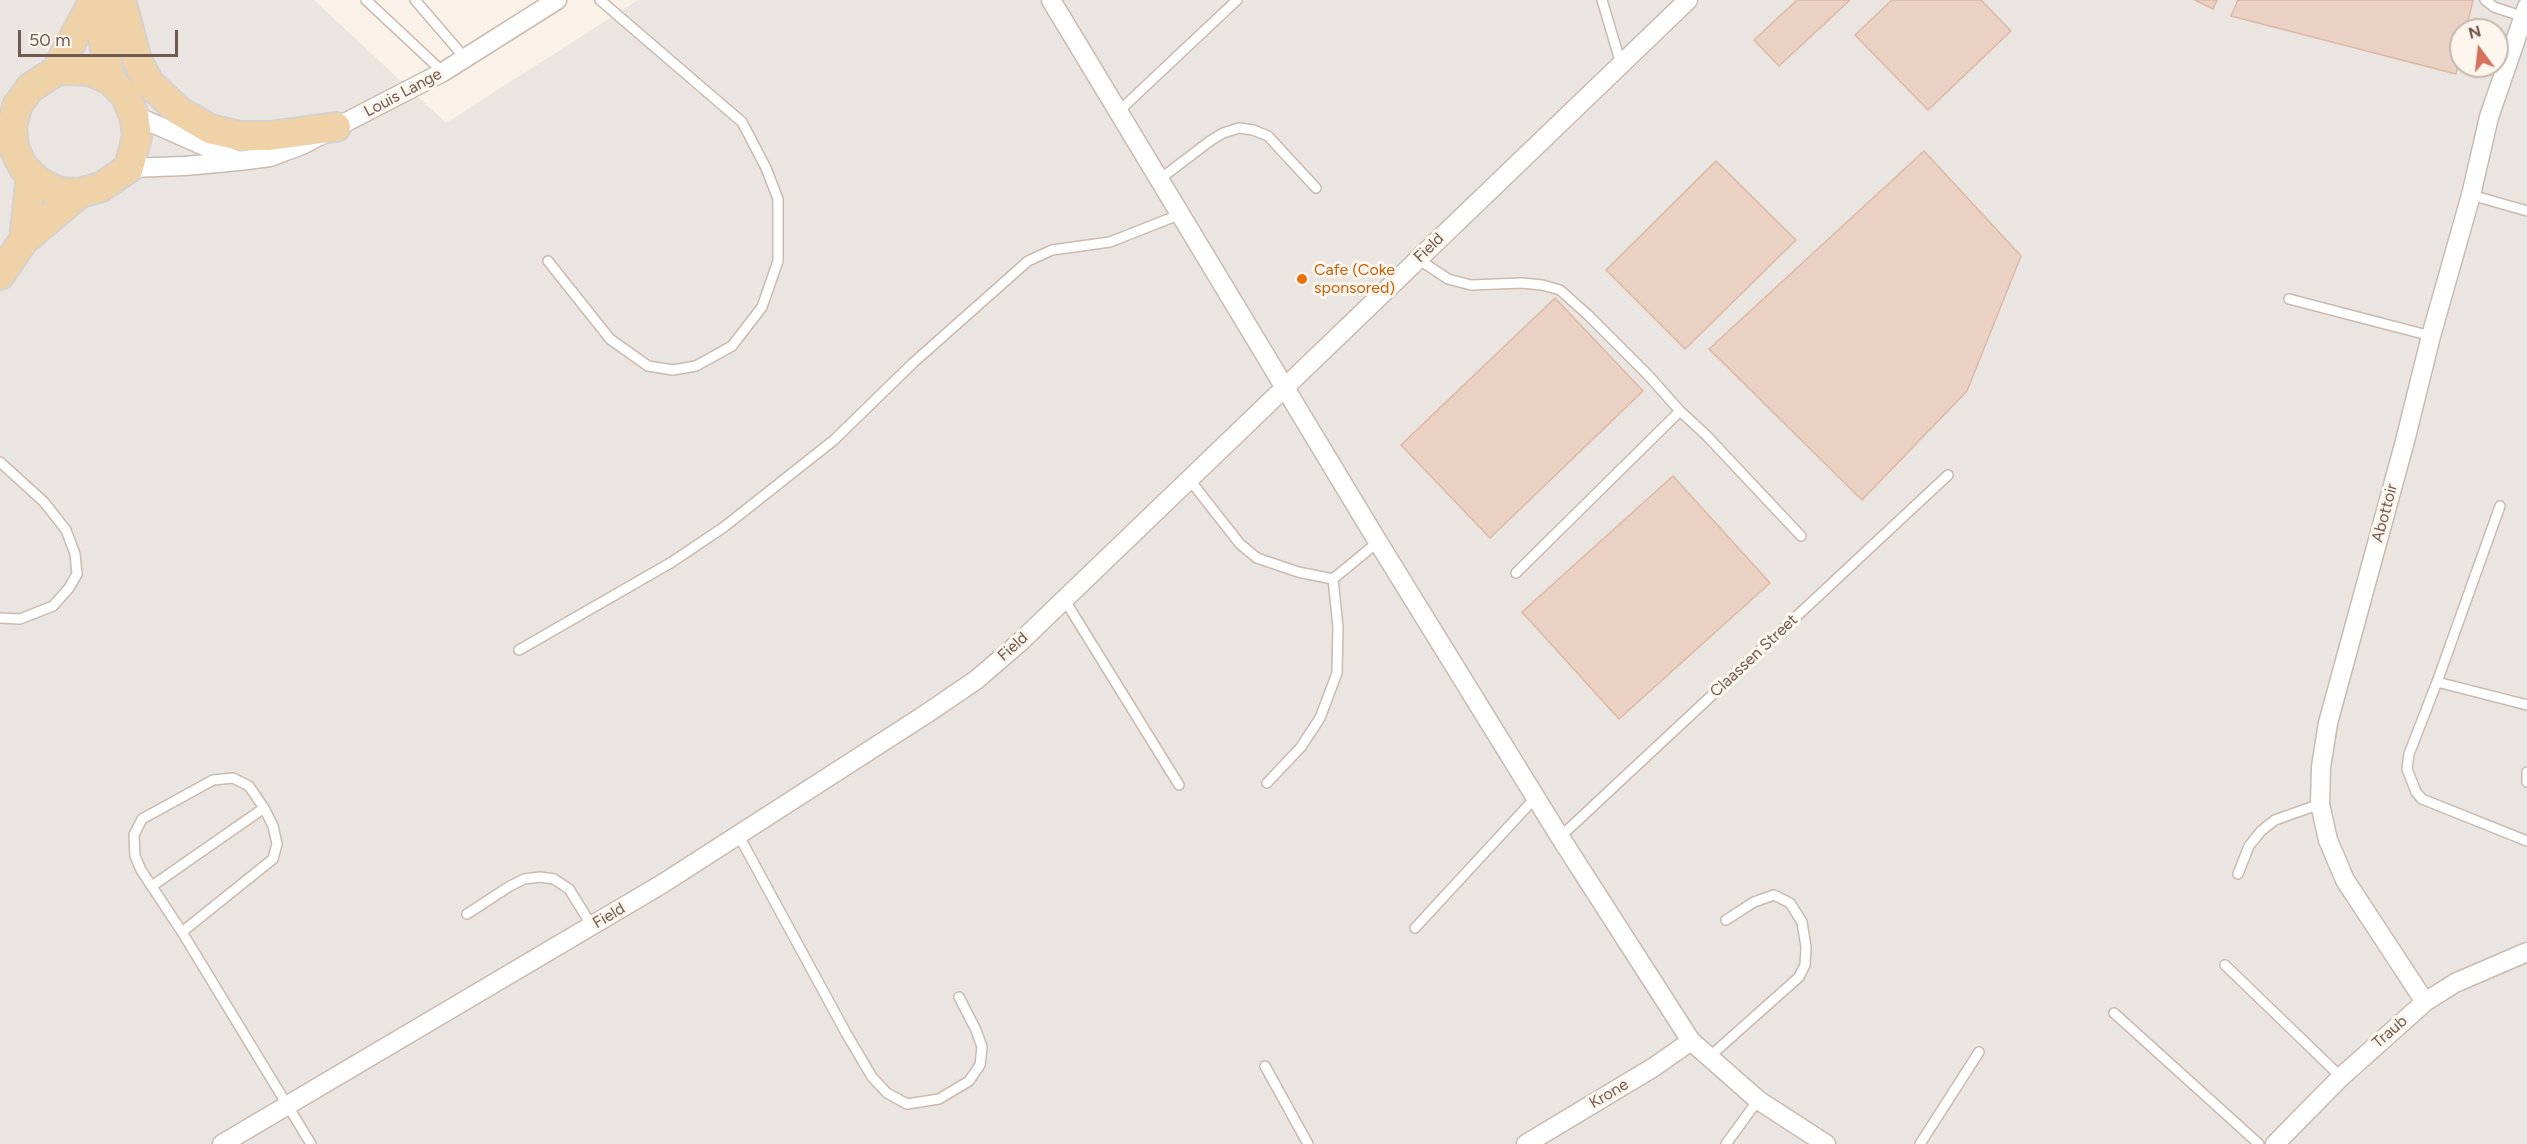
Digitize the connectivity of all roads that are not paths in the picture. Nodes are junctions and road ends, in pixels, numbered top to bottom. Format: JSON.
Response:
{"nodes":[{"id":1,"x":95,"y":0,"type":"edge"},
{"id":2,"x":121,"y":0,"type":"edge"},
{"id":3,"x":366,"y":0,"type":"edge"},
{"id":4,"x":415,"y":0,"type":"edge"},
{"id":5,"x":557,"y":0,"type":"edge"},
{"id":6,"x":600,"y":0,"type":"edge"},
{"id":7,"x":1051,"y":0,"type":"edge"},
{"id":8,"x":1237,"y":0,"type":"edge"},
{"id":9,"x":1602,"y":0,"type":"edge"},
{"id":10,"x":1688,"y":0,"type":"edge"},
{"id":11,"x":2485,"y":0,"type":"edge"},
{"id":12,"x":2526,"y":12,"type":"edge"},
{"id":13,"x":465,"y":58,"type":"junction"},
{"id":14,"x":1621,"y":64,"type":"junction"},
{"id":15,"x":56,"y":71,"type":"junction"},
{"id":16,"x":443,"y":72,"type":"junction"},
{"id":17,"x":110,"y":80,"type":"junction"},
{"id":18,"x":1119,"y":111,"type":"junction"},
{"id":19,"x":134,"y":115,"type":"junction"},
{"id":20,"x":336,"y":127,"type":"junction"},
{"id":21,"x":239,"y":161,"type":"junction"},
{"id":22,"x":129,"y":168,"type":"junction"},
{"id":23,"x":31,"y":175,"type":"junction"},
{"id":24,"x":1160,"y":179,"type":"junction"},
{"id":25,"x":1316,"y":188,"type":"dead end"},
{"id":26,"x":80,"y":193,"type":"junction"},
{"id":27,"x":2471,"y":195,"type":"junction"},
{"id":28,"x":2527,"y":211,"type":"edge"},
{"id":29,"x":1181,"y":214,"type":"junction"},
{"id":30,"x":24,"y":240,"type":"junction"},
{"id":31,"x":1418,"y":259,"type":"junction"},
{"id":32,"x":548,"y":261,"type":"dead end"},
{"id":33,"x":0,"y":275,"type":"edge"},
{"id":34,"x":2289,"y":299,"type":"dead end"},
{"id":35,"x":2431,"y":336,"type":"junction"},
{"id":36,"x":1286,"y":386,"type":"junction"},
{"id":37,"x":1680,"y":411,"type":"junction"},
{"id":38,"x":0,"y":462,"type":"edge"},
{"id":39,"x":1948,"y":475,"type":"dead end"},
{"id":40,"x":1189,"y":479,"type":"junction"},
{"id":41,"x":2500,"y":506,"type":"dead end"},
{"id":42,"x":1801,"y":536,"type":"dead end"},
{"id":43,"x":1378,"y":542,"type":"junction"},
{"id":44,"x":1516,"y":573,"type":"dead end"},
{"id":45,"x":1333,"y":579,"type":"junction"},
{"id":46,"x":1064,"y":599,"type":"junction"},
{"id":47,"x":0,"y":618,"type":"edge"},
{"id":48,"x":519,"y":650,"type":"dead end"},
{"id":49,"x":2437,"y":682,"type":"junction"},
{"id":50,"x":2527,"y":705,"type":"edge"},
{"id":51,"x":2527,"y":772,"type":"edge"},
{"id":52,"x":2527,"y":782,"type":"edge"},
{"id":53,"x":1267,"y":783,"type":"dead end"},
{"id":54,"x":1179,"y":785,"type":"dead end"},
{"id":55,"x":1536,"y":798,"type":"junction"},
{"id":56,"x":2320,"y":804,"type":"junction"},
{"id":57,"x":264,"y":808,"type":"junction"},
{"id":58,"x":740,"y":836,"type":"junction"},
{"id":59,"x":1560,"y":837,"type":"junction"},
{"id":60,"x":2527,"y":841,"type":"edge"},
{"id":61,"x":2238,"y":874,"type":"dead end"},
{"id":62,"x":152,"y":886,"type":"junction"},
{"id":63,"x":467,"y":914,"type":"dead end"},
{"id":64,"x":1726,"y":920,"type":"dead end"},
{"id":65,"x":592,"y":927,"type":"junction"},
{"id":66,"x":1415,"y":928,"type":"dead end"},
{"id":67,"x":182,"y":932,"type":"junction"},
{"id":68,"x":2527,"y":952,"type":"edge"},
{"id":69,"x":2225,"y":965,"type":"dead end"},
{"id":70,"x":959,"y":997,"type":"dead end"},
{"id":71,"x":2425,"y":1002,"type":"junction"},
{"id":72,"x":2114,"y":1013,"type":"dead end"},
{"id":73,"x":1691,"y":1041,"type":"junction"},
{"id":74,"x":1979,"y":1052,"type":"dead end"},
{"id":75,"x":1708,"y":1058,"type":"junction"},
{"id":76,"x":1264,"y":1066,"type":"dead end"},
{"id":77,"x":2341,"y":1077,"type":"junction"},
{"id":78,"x":1758,"y":1100,"type":"junction"},
{"id":79,"x":288,"y":1103,"type":"junction"},
{"id":80,"x":222,"y":1144,"type":"edge"},
{"id":81,"x":311,"y":1144,"type":"edge"},
{"id":82,"x":1308,"y":1144,"type":"edge"},
{"id":83,"x":1526,"y":1144,"type":"edge"},
{"id":84,"x":1726,"y":1144,"type":"edge"},
{"id":85,"x":1826,"y":1144,"type":"edge"},
{"id":86,"x":1920,"y":1144,"type":"edge"},
{"id":87,"x":2259,"y":1144,"type":"edge"},
{"id":88,"x":2275,"y":1144,"type":"edge"}],
"edges":[{"from":1,"to":15,"type":"main road"},
{"from":1,"to":17,"type":"main road"},
{"from":2,"to":20,"type":"main road"},
{"from":3,"to":16,"type":"lane"},
{"from":4,"to":13,"type":"lane"},
{"from":5,"to":13,"type":"street","name":"Louis Lange"},
{"from":6,"to":32,"type":"lane"},
{"from":7,"to":18,"type":"street"},
{"from":8,"to":18,"type":"lane"},
{"from":9,"to":14,"type":"lane"},
{"from":10,"to":14,"type":"street","name":"Field"},
{"from":11,"to":12,"type":"lane"},
{"from":12,"to":27,"type":"street","name":"Abottoir"},
{"from":13,"to":16,"type":"street","name":"Louis Lange"},
{"from":14,"to":31,"type":"street","name":"Field"},
{"from":15,"to":17,"type":"main road"},
{"from":15,"to":23,"type":"main road"},
{"from":16,"to":20,"type":"street","name":"Louis Lange"},
{"from":17,"to":19,"type":"main road"},
{"from":18,"to":24,"type":"street"},
{"from":19,"to":21,"type":"street"},
{"from":19,"to":22,"type":"main road"},
{"from":20,"to":21,"type":"street","name":"Louis Lange"},
{"from":21,"to":22,"type":"street","name":"Louis Lange"},
{"from":22,"to":26,"type":"main road"},
{"from":23,"to":26,"type":"main road"},
{"from":23,"to":30,"type":"main road"},
{"from":24,"to":25,"type":"lane"},
{"from":24,"to":29,"type":"street"},
{"from":26,"to":30,"type":"main road"},
{"from":27,"to":28,"type":"lane"},
{"from":27,"to":35,"type":"street","name":"Abottoir"},
{"from":29,"to":36,"type":"street"},
{"from":29,"to":48,"type":"lane"},
{"from":30,"to":33,"type":"main road"},
{"from":31,"to":36,"type":"street","name":"Field"},
{"from":31,"to":37,"type":"lane"},
{"from":34,"to":35,"type":"lane"},
{"from":35,"to":56,"type":"street","name":"Abottoir"},
{"from":36,"to":40,"type":"street","name":"Field"},
{"from":36,"to":43,"type":"street"},
{"from":37,"to":42,"type":"lane"},
{"from":37,"to":44,"type":"lane"},
{"from":38,"to":47,"type":"lane"},
{"from":39,"to":59,"type":"lane","name":"Claassen Street"},
{"from":40,"to":45,"type":"lane"},
{"from":40,"to":46,"type":"street","name":"Field"},
{"from":41,"to":49,"type":"lane"},
{"from":43,"to":45,"type":"lane"},
{"from":43,"to":55,"type":"street"},
{"from":45,"to":53,"type":"lane"},
{"from":46,"to":54,"type":"lane"},
{"from":46,"to":58,"type":"street","name":"Field"},
{"from":49,"to":50,"type":"lane"},
{"from":49,"to":60,"type":"lane"},
{"from":51,"to":52,"type":"lane"},
{"from":55,"to":59,"type":"street"},
{"from":55,"to":66,"type":"lane"},
{"from":56,"to":61,"type":"lane"},
{"from":56,"to":71,"type":"street","name":"Abottoir"},
{"from":57,"to":62,"type":"lane"},
{"from":57,"to":62,"type":"lane"},
{"from":57,"to":67,"type":"lane"},
{"from":58,"to":65,"type":"street","name":"Field"},
{"from":58,"to":70,"type":"lane"},
{"from":59,"to":73,"type":"street"},
{"from":62,"to":67,"type":"lane"},
{"from":63,"to":65,"type":"lane"},
{"from":64,"to":75,"type":"lane"},
{"from":65,"to":79,"type":"street","name":"Field"},
{"from":67,"to":79,"type":"lane"},
{"from":68,"to":71,"type":"street","name":"Traub"},
{"from":69,"to":77,"type":"lane"},
{"from":71,"to":77,"type":"street","name":"Traub"},
{"from":72,"to":87,"type":"lane"},
{"from":73,"to":75,"type":"street"},
{"from":73,"to":83,"type":"street","name":"Krone"},
{"from":74,"to":86,"type":"lane"},
{"from":75,"to":78,"type":"street"},
{"from":76,"to":82,"type":"lane"},
{"from":77,"to":88,"type":"street","name":"Traub"},
{"from":78,"to":84,"type":"lane"},
{"from":78,"to":85,"type":"street"},
{"from":79,"to":80,"type":"street","name":"Field"},
{"from":79,"to":81,"type":"lane"}]}
